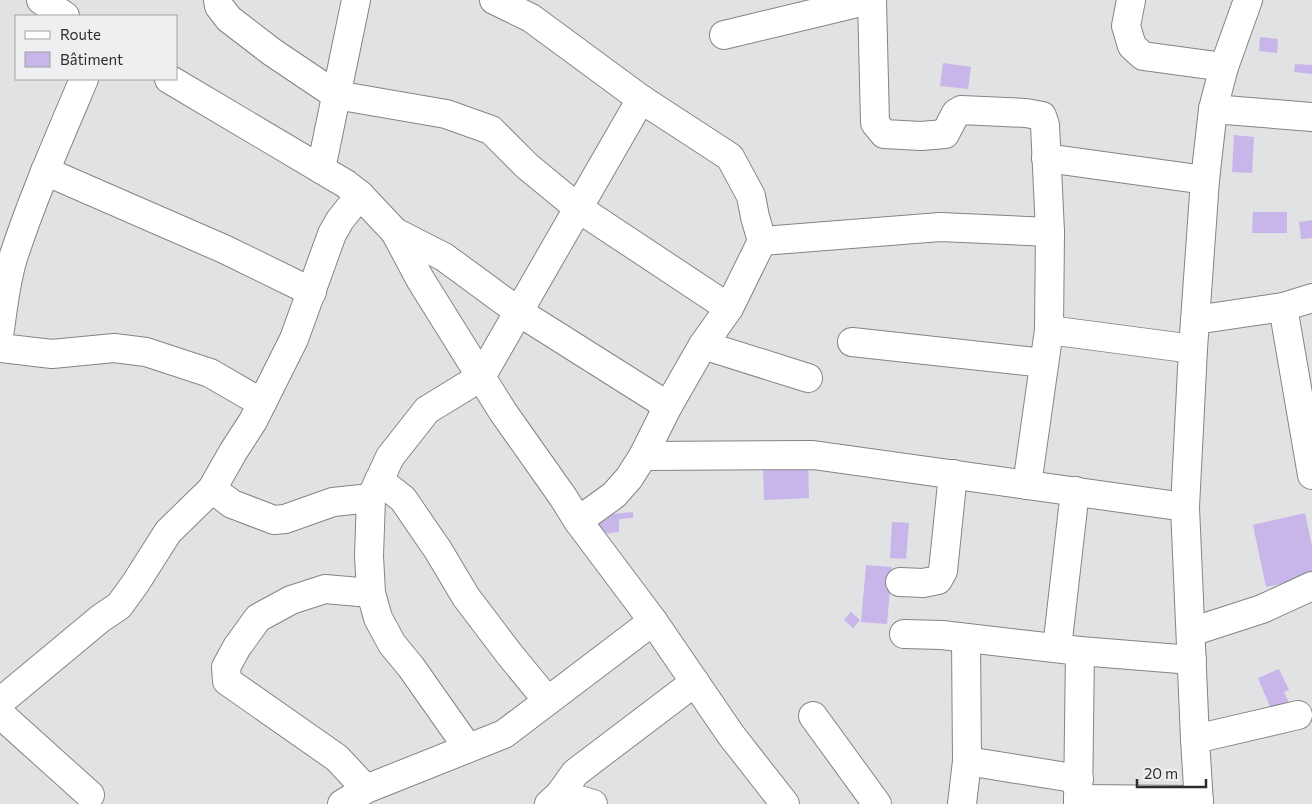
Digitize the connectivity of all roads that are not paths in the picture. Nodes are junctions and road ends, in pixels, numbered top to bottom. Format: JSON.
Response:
{"nodes":[{"id":1,"x":218,"y":0,"type":"edge"},
{"id":2,"x":356,"y":0,"type":"edge"},
{"id":3,"x":494,"y":0,"type":"edge"},
{"id":4,"x":871,"y":0,"type":"edge"},
{"id":5,"x":1130,"y":0,"type":"edge"},
{"id":6,"x":1248,"y":0,"type":"edge"},
{"id":7,"x":724,"y":35,"type":"dead end"},
{"id":8,"x":1224,"y":67,"type":"junction"},
{"id":9,"x":84,"y":80,"type":"edge"},
{"id":10,"x":171,"y":80,"type":"edge"},
{"id":11,"x":336,"y":95,"type":"junction"},
{"id":12,"x":641,"y":99,"type":"junction"},
{"id":13,"x":1213,"y":108,"type":"junction"},
{"id":14,"x":1312,"y":117,"type":"edge"},
{"id":15,"x":1046,"y":158,"type":"junction"},
{"id":16,"x":321,"y":169,"type":"junction"},
{"id":17,"x":45,"y":172,"type":"junction"},
{"id":18,"x":1205,"y":180,"type":"junction"},
{"id":19,"x":360,"y":195,"type":"junction"},
{"id":20,"x":578,"y":208,"type":"junction"},
{"id":21,"x":395,"y":232,"type":"junction"},
{"id":22,"x":1050,"y":232,"type":"junction"},
{"id":23,"x":762,"y":241,"type":"junction"},
{"id":24,"x":312,"y":292,"type":"junction"},
{"id":25,"x":1312,"y":298,"type":"edge"},
{"id":26,"x":1283,"y":306,"type":"junction"},
{"id":27,"x":729,"y":308,"type":"junction"},
{"id":28,"x":519,"y":312,"type":"junction"},
{"id":29,"x":1195,"y":320,"type":"junction"},
{"id":30,"x":0,"y":330,"type":"edge"},
{"id":31,"x":1049,"y":330,"type":"junction"},
{"id":32,"x":852,"y":342,"type":"dead end"},
{"id":33,"x":702,"y":346,"type":"junction"},
{"id":34,"x":0,"y":348,"type":"edge"},
{"id":35,"x":1193,"y":349,"type":"junction"},
{"id":36,"x":1044,"y":362,"type":"junction"},
{"id":37,"x":481,"y":377,"type":"junction"},
{"id":38,"x":808,"y":378,"type":"dead end"},
{"id":39,"x":262,"y":402,"type":"junction"},
{"id":40,"x":668,"y":406,"type":"junction"},
{"id":41,"x":643,"y":456,"type":"junction"},
{"id":42,"x":953,"y":474,"type":"junction"},
{"id":43,"x":1312,"y":474,"type":"edge"},
{"id":44,"x":1027,"y":485,"type":"junction"},
{"id":45,"x":375,"y":489,"type":"junction"},
{"id":46,"x":212,"y":490,"type":"junction"},
{"id":47,"x":1075,"y":491,"type":"junction"},
{"id":48,"x":1185,"y":507,"type":"junction"},
{"id":49,"x":578,"y":521,"type":"junction"},
{"id":50,"x":900,"y":582,"type":"dead end"},
{"id":51,"x":1312,"y":586,"type":"edge"},
{"id":52,"x":371,"y":593,"type":"junction"},
{"id":53,"x":653,"y":621,"type":"junction"},
{"id":54,"x":1191,"y":632,"type":"junction"},
{"id":55,"x":904,"y":634,"type":"dead end"},
{"id":56,"x":966,"y":638,"type":"junction"},
{"id":57,"x":1068,"y":650,"type":"junction"},
{"id":58,"x":1192,"y":660,"type":"junction"},
{"id":59,"x":695,"y":682,"type":"junction"},
{"id":60,"x":547,"y":700,"type":"junction"},
{"id":61,"x":0,"y":702,"type":"edge"},
{"id":62,"x":0,"y":714,"type":"edge"},
{"id":63,"x":1298,"y":715,"type":"dead end"},
{"id":64,"x":813,"y":716,"type":"dead end"},
{"id":65,"x":1195,"y":739,"type":"junction"},
{"id":66,"x":468,"y":748,"type":"junction"},
{"id":67,"x":967,"y":761,"type":"junction"},
{"id":68,"x":366,"y":789,"type":"junction"},
{"id":69,"x":1078,"y":794,"type":"edge"},
{"id":70,"x":90,"y":795,"type":"dead end"},
{"id":71,"x":554,"y":799,"type":"edge"},
{"id":72,"x":1199,"y":802,"type":"edge"},
{"id":73,"x":342,"y":804,"type":"edge"},
{"id":74,"x":593,"y":804,"type":"edge"},
{"id":75,"x":786,"y":804,"type":"edge"},
{"id":76,"x":877,"y":804,"type":"edge"},
{"id":77,"x":962,"y":804,"type":"edge"}],
"edges":[{"from":1,"to":11,"type":"street"},
{"from":2,"to":11,"type":"street"},
{"from":3,"to":12,"type":"street"},
{"from":4,"to":7,"type":"street"},
{"from":4,"to":15,"type":"street"},
{"from":5,"to":8,"type":"street"},
{"from":6,"to":8,"type":"street"},
{"from":8,"to":13,"type":"street"},
{"from":9,"to":17,"type":"street"},
{"from":10,"to":16,"type":"street"},
{"from":11,"to":16,"type":"street"},
{"from":11,"to":20,"type":"street"},
{"from":12,"to":20,"type":"street"},
{"from":12,"to":23,"type":"street"},
{"from":13,"to":14,"type":"street"},
{"from":13,"to":18,"type":"street"},
{"from":15,"to":18,"type":"street"},
{"from":15,"to":22,"type":"street"},
{"from":16,"to":19,"type":"street"},
{"from":17,"to":24,"type":"street"},
{"from":17,"to":30,"type":"street"},
{"from":18,"to":29,"type":"street"},
{"from":19,"to":21,"type":"street"},
{"from":19,"to":24,"type":"street"},
{"from":20,"to":27,"type":"street"},
{"from":20,"to":28,"type":"street"},
{"from":21,"to":28,"type":"street"},
{"from":21,"to":37,"type":"street"},
{"from":22,"to":23,"type":"street"},
{"from":22,"to":31,"type":"street"},
{"from":23,"to":27,"type":"street"},
{"from":24,"to":39,"type":"street"},
{"from":25,"to":26,"type":"street"},
{"from":26,"to":29,"type":"street"},
{"from":26,"to":43,"type":"street"},
{"from":27,"to":33,"type":"street"},
{"from":28,"to":37,"type":"street"},
{"from":28,"to":40,"type":"street"},
{"from":29,"to":35,"type":"street"},
{"from":31,"to":35,"type":"street"},
{"from":31,"to":36,"type":"street"},
{"from":32,"to":36,"type":"street"},
{"from":33,"to":38,"type":"street"},
{"from":33,"to":40,"type":"street"},
{"from":34,"to":39,"type":"street"},
{"from":35,"to":48,"type":"street"},
{"from":36,"to":44,"type":"street"},
{"from":37,"to":45,"type":"street"},
{"from":37,"to":49,"type":"street"},
{"from":39,"to":46,"type":"street"},
{"from":40,"to":41,"type":"street"},
{"from":41,"to":42,"type":"street"},
{"from":41,"to":49,"type":"street"},
{"from":42,"to":44,"type":"street"},
{"from":42,"to":50,"type":"street"},
{"from":44,"to":47,"type":"street"},
{"from":45,"to":46,"type":"street"},
{"from":45,"to":52,"type":"street"},
{"from":45,"to":60,"type":"street"},
{"from":46,"to":61,"type":"street"},
{"from":47,"to":48,"type":"street"},
{"from":47,"to":57,"type":"street"},
{"from":48,"to":54,"type":"street"},
{"from":49,"to":53,"type":"street"},
{"from":51,"to":54,"type":"street"},
{"from":52,"to":66,"type":"street"},
{"from":52,"to":68,"type":"street"},
{"from":53,"to":59,"type":"street"},
{"from":53,"to":60,"type":"street"},
{"from":54,"to":58,"type":"street"},
{"from":55,"to":56,"type":"street"},
{"from":56,"to":57,"type":"street"},
{"from":56,"to":67,"type":"street"},
{"from":57,"to":58,"type":"street"},
{"from":57,"to":69,"type":"street"},
{"from":58,"to":65,"type":"street"},
{"from":59,"to":71,"type":"street"},
{"from":59,"to":75,"type":"street"},
{"from":60,"to":66,"type":"street"},
{"from":62,"to":70,"type":"street"},
{"from":63,"to":65,"type":"street"},
{"from":64,"to":76,"type":"street"},
{"from":65,"to":72,"type":"street"},
{"from":66,"to":68,"type":"street"},
{"from":67,"to":69,"type":"street"},
{"from":67,"to":77,"type":"street"},
{"from":68,"to":73,"type":"street"},
{"from":69,"to":72,"type":"street"},
{"from":71,"to":74,"type":"street"}]}
